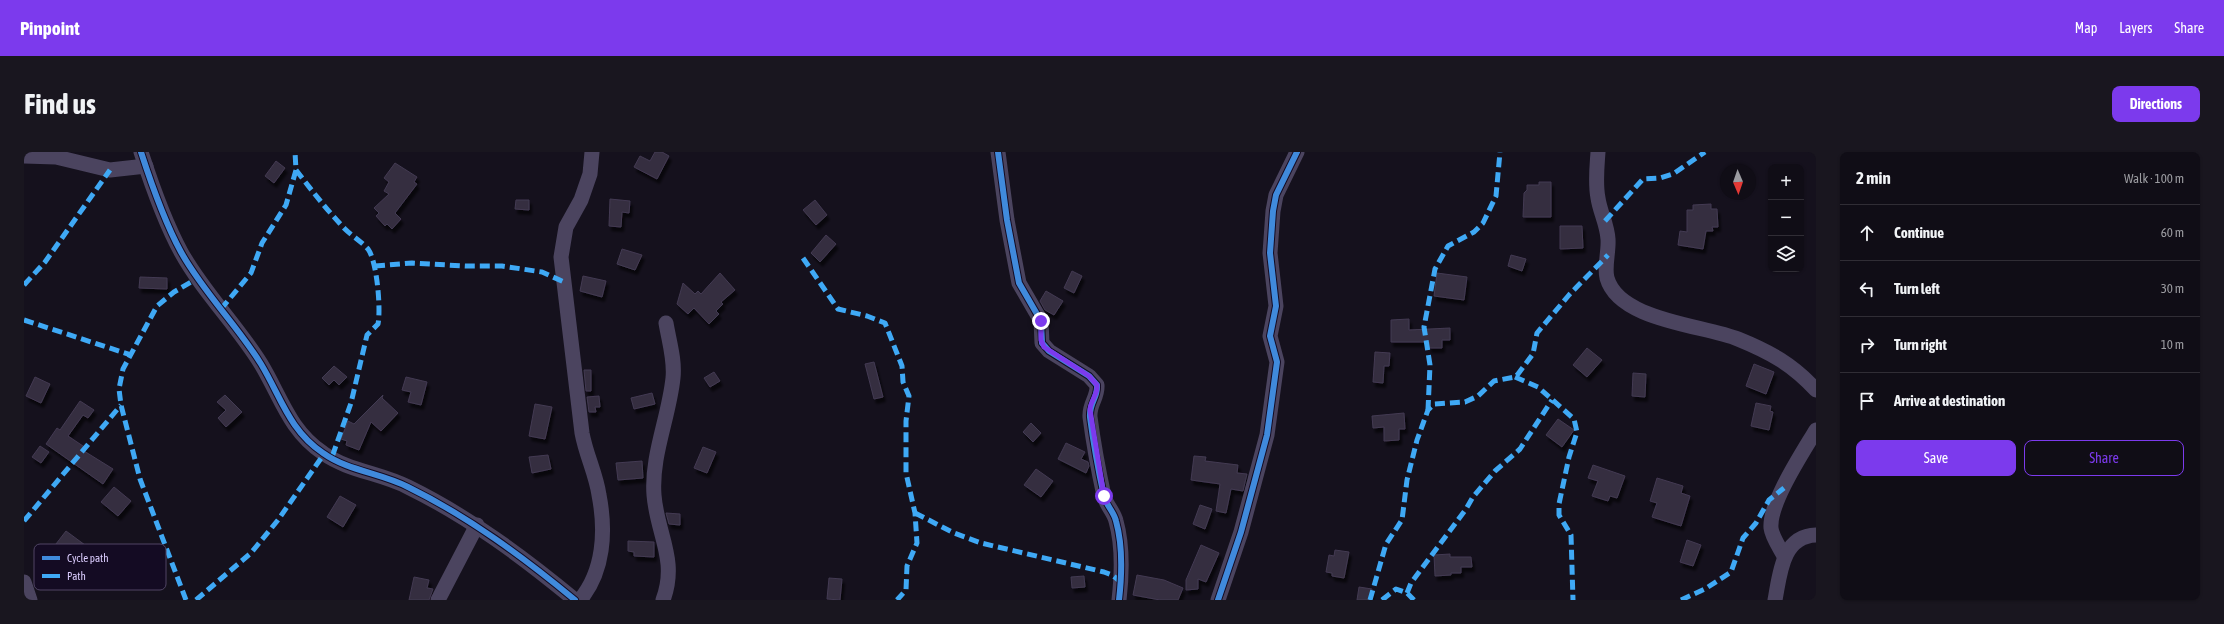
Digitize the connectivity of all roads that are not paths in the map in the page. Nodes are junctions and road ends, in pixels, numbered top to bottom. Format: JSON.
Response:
{"nodes":[{"id":1,"x":592,"y":152,"type":"edge"},
{"id":2,"x":998,"y":152,"type":"edge"},
{"id":3,"x":1297,"y":152,"type":"edge"},
{"id":4,"x":1598,"y":152,"type":"edge"},
{"id":5,"x":24,"y":156,"type":"edge"},
{"id":6,"x":143,"y":159,"type":"edge"},
{"id":7,"x":666,"y":324,"type":"dead end"},
{"id":8,"x":1816,"y":390,"type":"edge"},
{"id":9,"x":1816,"y":430,"type":"edge"},
{"id":10,"x":476,"y":525,"type":"junction"},
{"id":11,"x":1816,"y":535,"type":"edge"},
{"id":12,"x":1784,"y":556,"type":"junction"},
{"id":13,"x":24,"y":582,"type":"edge"},
{"id":14,"x":30,"y":600,"type":"edge"},
{"id":15,"x":438,"y":600,"type":"edge"},
{"id":16,"x":575,"y":600,"type":"edge"},
{"id":17,"x":580,"y":600,"type":"edge"},
{"id":18,"x":663,"y":600,"type":"edge"},
{"id":19,"x":1119,"y":600,"type":"edge"},
{"id":20,"x":1218,"y":600,"type":"edge"},
{"id":21,"x":1775,"y":600,"type":"edge"}],
"edges":[{"from":1,"to":17,"type":"street"},
{"from":2,"to":19,"type":"street"},
{"from":3,"to":20,"type":"street"},
{"from":4,"to":8,"type":"street"},
{"from":5,"to":6,"type":"street"},
{"from":6,"to":10,"type":"street"},
{"from":7,"to":18,"type":"street"},
{"from":9,"to":12,"type":"street"},
{"from":10,"to":15,"type":"street"},
{"from":10,"to":16,"type":"street"},
{"from":11,"to":12,"type":"street"},
{"from":12,"to":21,"type":"street"},
{"from":13,"to":14,"type":"street"}]}
